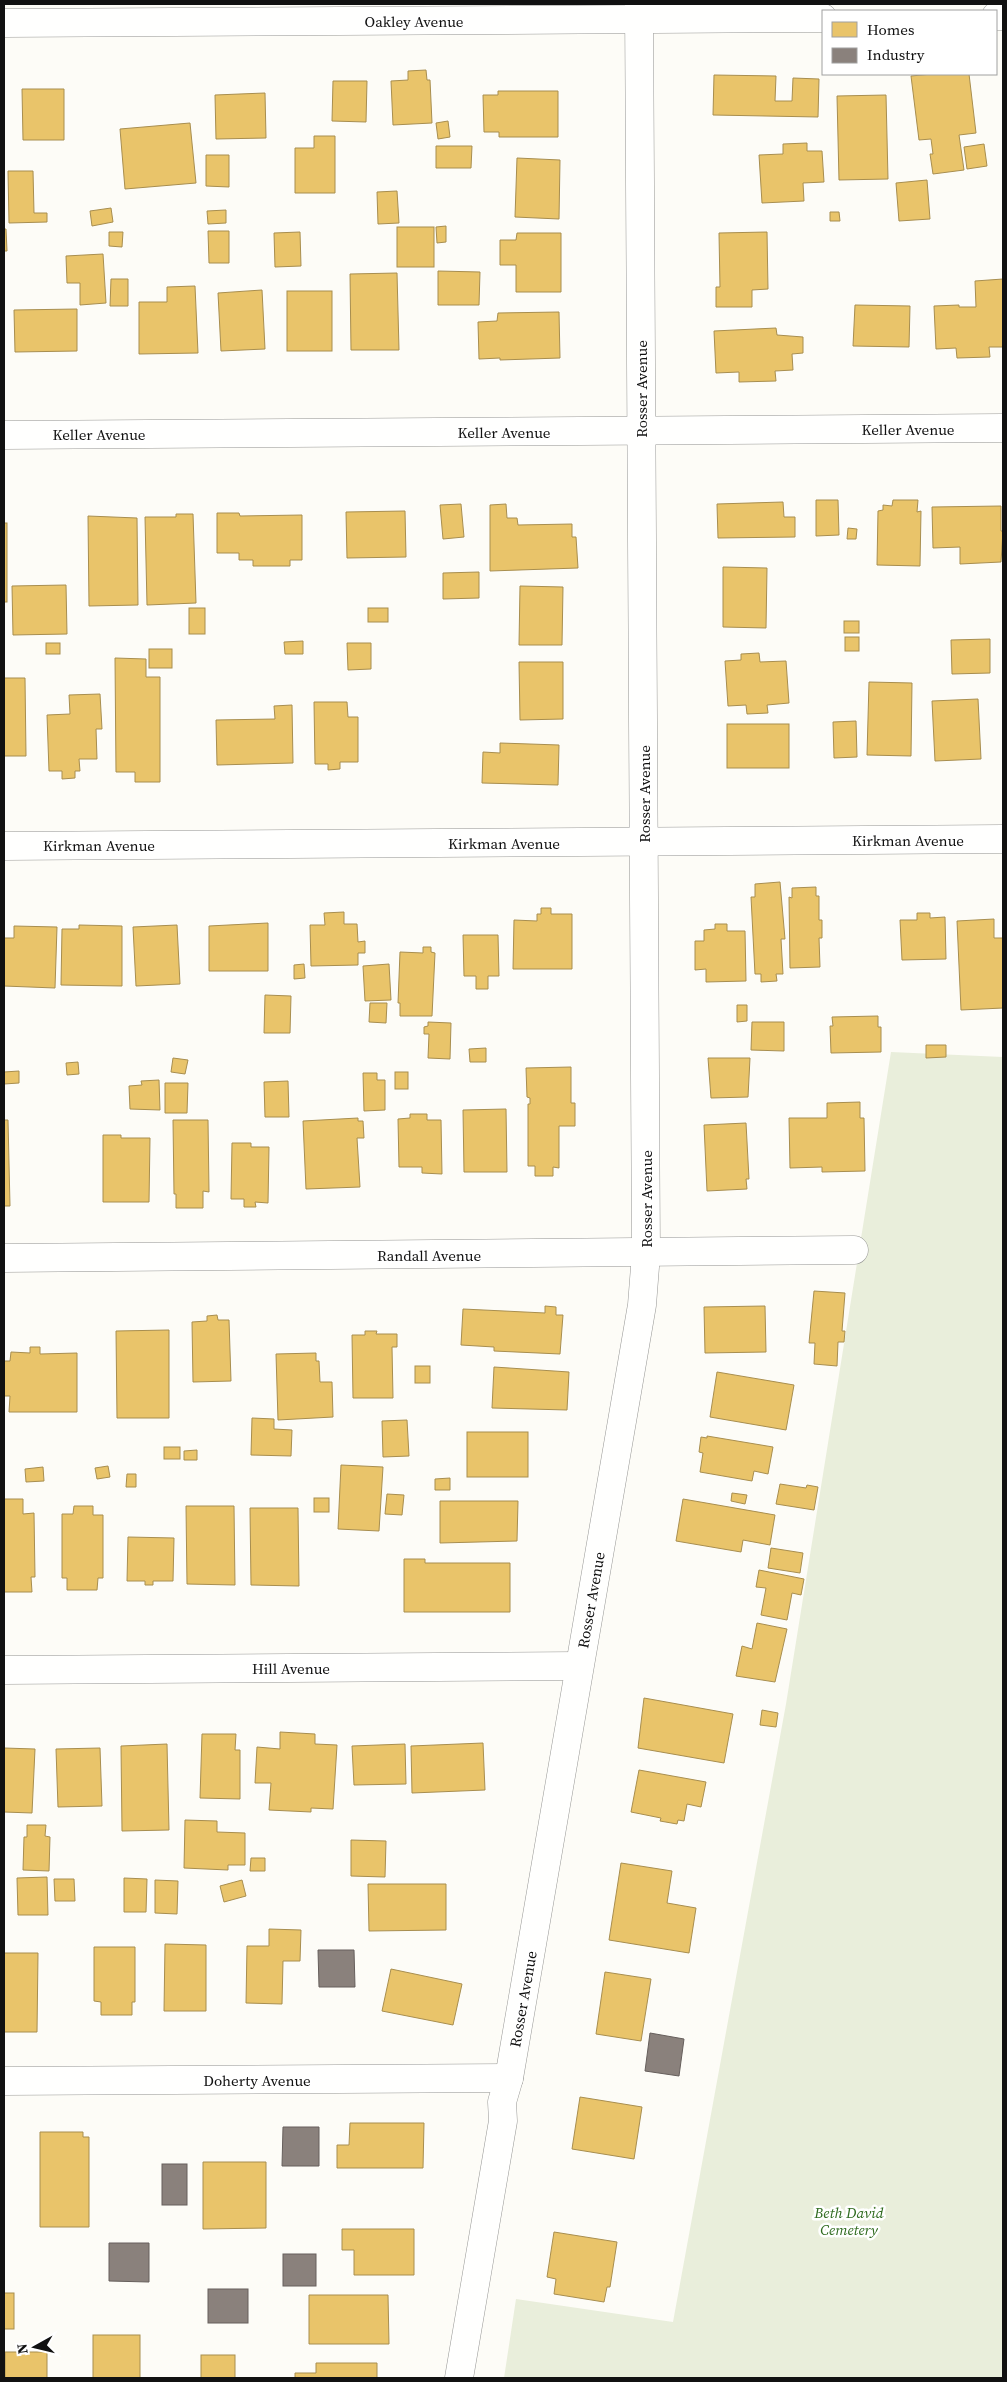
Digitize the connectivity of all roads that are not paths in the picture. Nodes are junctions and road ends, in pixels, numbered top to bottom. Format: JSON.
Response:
{"nodes":[{"id":1,"x":638,"y":12,"type":"edge"},
{"id":2,"x":226,"y":13,"type":"edge"},
{"id":3,"x":822,"y":18,"type":"edge"},
{"id":4,"x":4,"y":23,"type":"edge"},
{"id":5,"x":1003,"y":428,"type":"edge"},
{"id":6,"x":641,"y":431,"type":"junction"},
{"id":7,"x":4,"y":435,"type":"edge"},
{"id":8,"x":1003,"y":840,"type":"edge"},
{"id":9,"x":645,"y":842,"type":"junction"},
{"id":10,"x":4,"y":846,"type":"edge"},
{"id":11,"x":854,"y":1250,"type":"dead end"},
{"id":12,"x":646,"y":1254,"type":"junction"},
{"id":13,"x":4,"y":1258,"type":"edge"},
{"id":14,"x":579,"y":1666,"type":"junction"},
{"id":15,"x":4,"y":1670,"type":"edge"},
{"id":16,"x":509,"y":2078,"type":"junction"},
{"id":17,"x":4,"y":2081,"type":"edge"},
{"id":18,"x":459,"y":2378,"type":"edge"}],
"edges":[{"from":1,"to":2,"type":"street","name":"Oakley Avenue"},
{"from":1,"to":3,"type":"street","name":"Oakley Avenue"},
{"from":1,"to":6,"type":"street","name":"Rosser Avenue"},
{"from":2,"to":4,"type":"street","name":"Oakley Avenue"},
{"from":5,"to":6,"type":"street","name":"Keller Avenue"},
{"from":6,"to":7,"type":"street","name":"Keller Avenue"},
{"from":6,"to":9,"type":"street","name":"Rosser Avenue"},
{"from":8,"to":9,"type":"street","name":"Kirkman Avenue"},
{"from":9,"to":10,"type":"street","name":"Kirkman Avenue"},
{"from":9,"to":12,"type":"street","name":"Rosser Avenue"},
{"from":11,"to":12,"type":"street","name":"Randall Avenue"},
{"from":12,"to":13,"type":"street","name":"Randall Avenue"},
{"from":12,"to":14,"type":"street","name":"Rosser Avenue"},
{"from":14,"to":15,"type":"street","name":"Hill Avenue"},
{"from":14,"to":16,"type":"street","name":"Rosser Avenue"},
{"from":16,"to":17,"type":"street","name":"Doherty Avenue"},
{"from":16,"to":18,"type":"street","name":"Rosser Avenue"}]}
